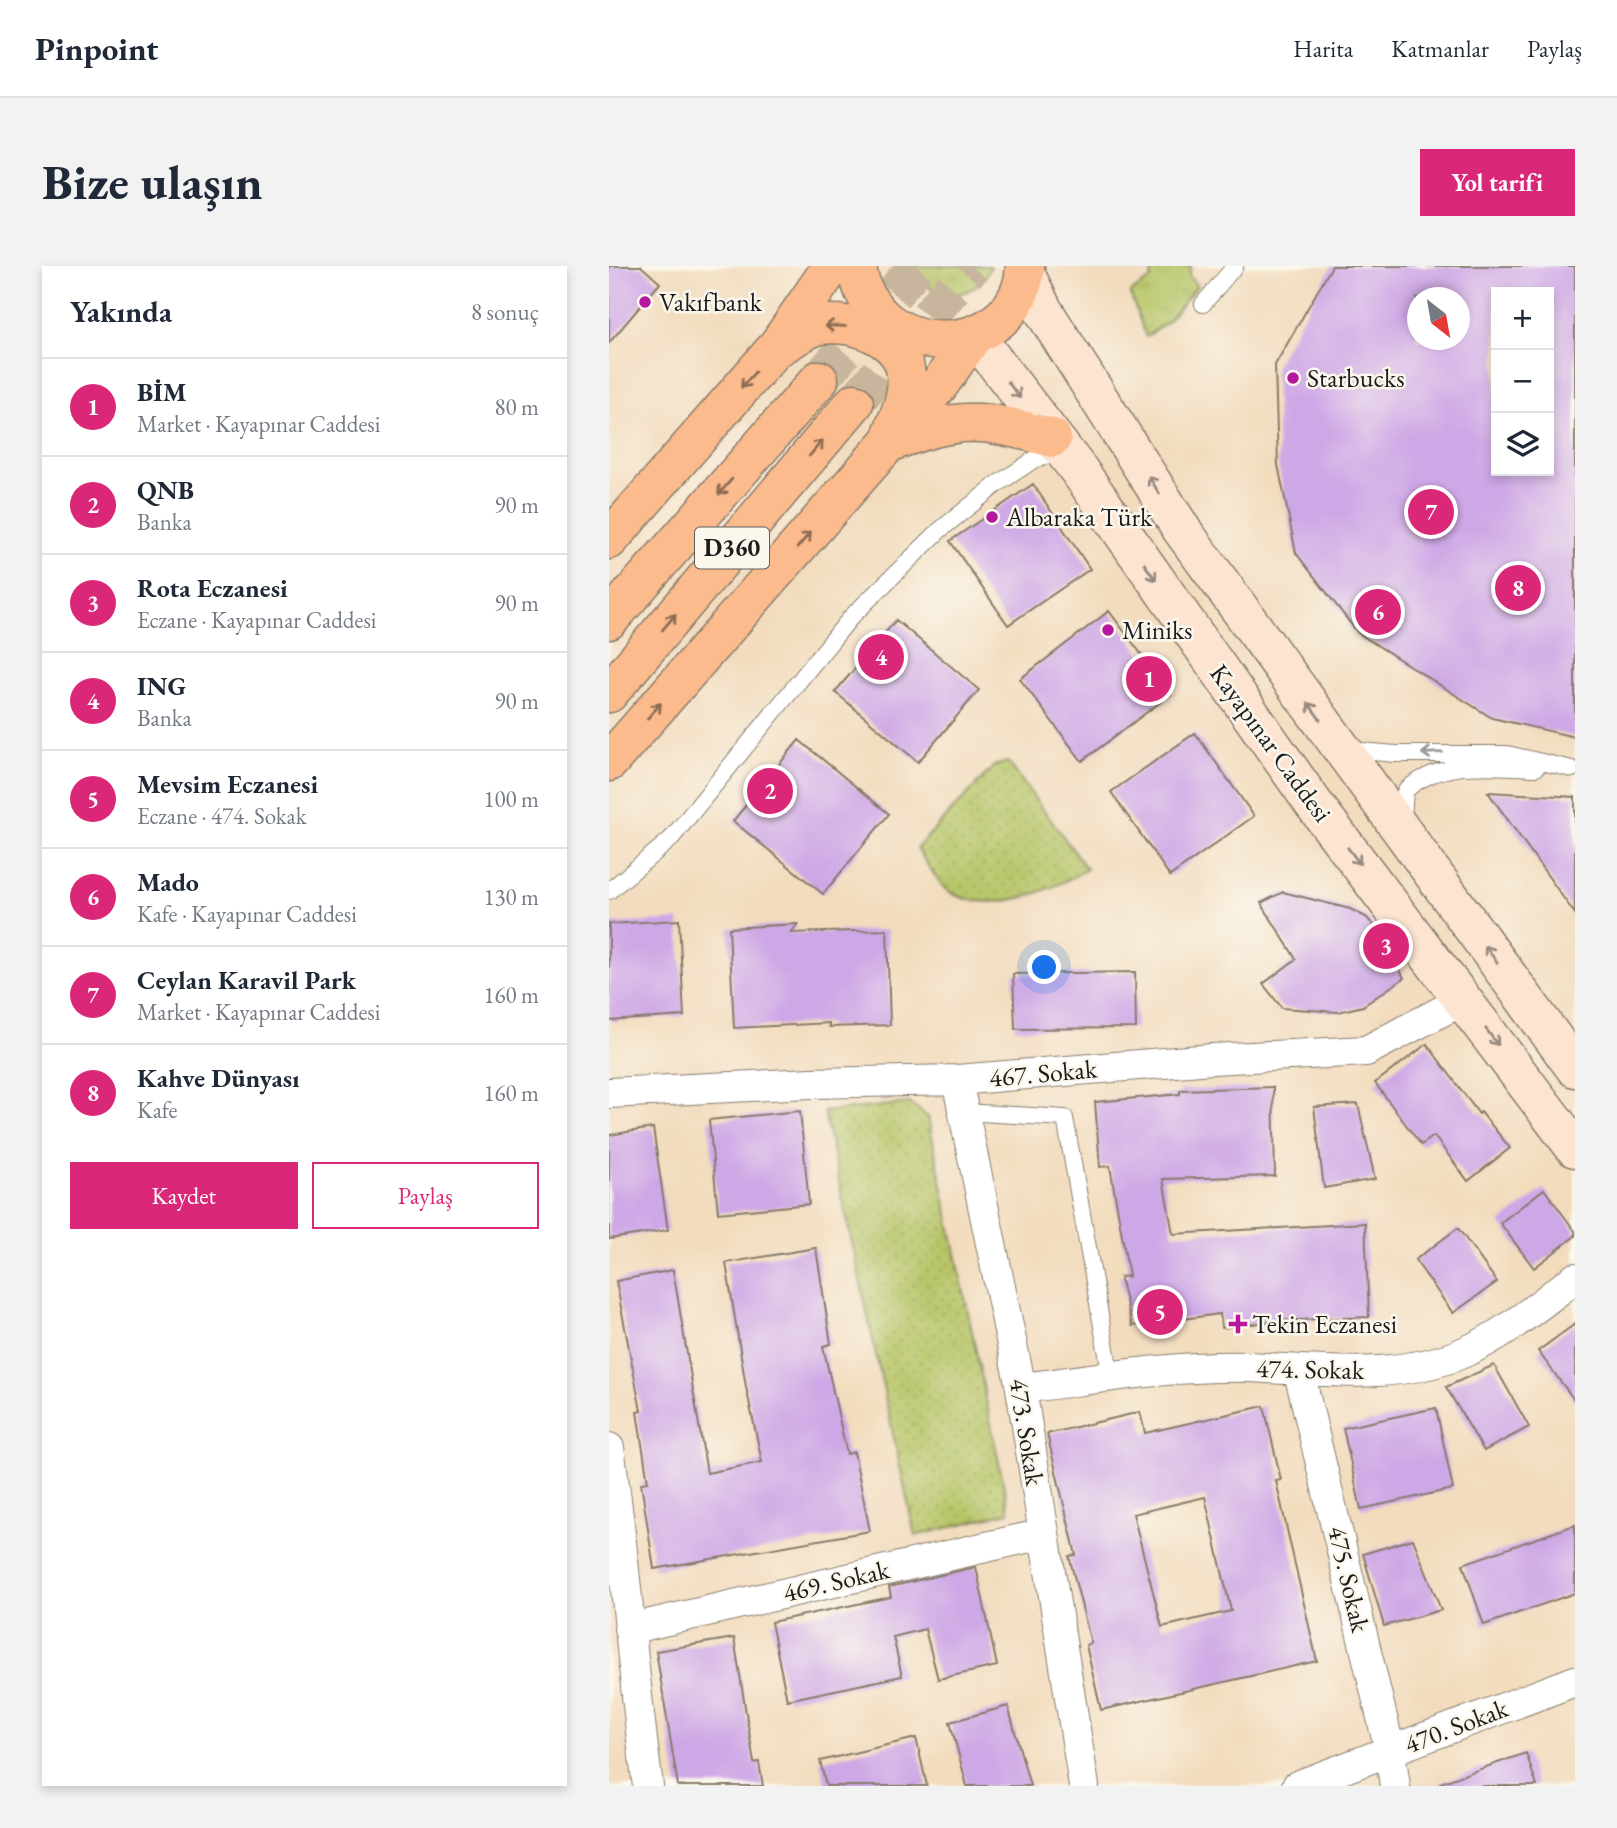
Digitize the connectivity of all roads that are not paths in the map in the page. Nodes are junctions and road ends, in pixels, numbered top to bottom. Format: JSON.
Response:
{"nodes":[{"id":1,"x":832,"y":266,"type":"edge"},
{"id":2,"x":857,"y":266,"type":"edge"},
{"id":3,"x":1235,"y":266,"type":"edge"},
{"id":4,"x":1027,"y":268,"type":"edge"},
{"id":5,"x":1203,"y":304,"type":"dead end"},
{"id":6,"x":974,"y":335,"type":"junction"},
{"id":7,"x":776,"y":348,"type":"junction"},
{"id":8,"x":819,"y":380,"type":"tunnel mouth"},
{"id":9,"x":855,"y":403,"type":"tunnel mouth"},
{"id":10,"x":889,"y":443,"type":"junction"},
{"id":11,"x":1058,"y":445,"type":"junction"},
{"id":12,"x":609,"y":540,"type":"edge"},
{"id":13,"x":609,"y":620,"type":"edge"},
{"id":14,"x":609,"y":693,"type":"edge"},
{"id":15,"x":1342,"y":749,"type":"junction"},
{"id":16,"x":609,"y":762,"type":"edge"},
{"id":17,"x":1405,"y":836,"type":"junction"},
{"id":18,"x":609,"y":891,"type":"edge"},
{"id":19,"x":1463,"y":1000,"type":"junction"},
{"id":20,"x":1575,"y":1068,"type":"edge"},
{"id":21,"x":957,"y":1080,"type":"junction"},
{"id":22,"x":609,"y":1093,"type":"edge"},
{"id":23,"x":964,"y":1112,"type":"junction"},
{"id":24,"x":1575,"y":1147,"type":"edge"},
{"id":25,"x":1575,"y":1278,"type":"edge"},
{"id":26,"x":1299,"y":1372,"type":"junction"},
{"id":27,"x":1111,"y":1377,"type":"junction"},
{"id":28,"x":1021,"y":1388,"type":"junction"},
{"id":29,"x":609,"y":1448,"type":"edge"},
{"id":30,"x":1043,"y":1534,"type":"junction"},
{"id":31,"x":629,"y":1629,"type":"junction"},
{"id":32,"x":1575,"y":1681,"type":"edge"},
{"id":33,"x":1390,"y":1751,"type":"junction"},
{"id":34,"x":648,"y":1786,"type":"edge"},
{"id":35,"x":1084,"y":1786,"type":"edge"},
{"id":36,"x":1297,"y":1786,"type":"edge"},
{"id":37,"x":1395,"y":1786,"type":"edge"}],
"edges":[{"from":1,"to":7,"type":"highway"},
{"from":2,"to":6,"type":"highway"},
{"from":3,"to":5,"type":"lane"},
{"from":4,"to":6,"type":"highway"},
{"from":15,"to":4,"type":"main road","name":"Kayapınar Caddesi","one_way":true},
{"from":6,"to":10,"type":"highway"},
{"from":6,"to":11,"type":"main road","name":"Kayapınar Caddesi","one_way":true},
{"from":10,"to":7,"type":"highway","one_way":true},
{"from":7,"to":12,"type":"highway","one_way":true},
{"from":8,"to":13,"type":"highway","number":"D360","one_way":true},
{"from":14,"to":9,"type":"highway","number":"D360","one_way":true},
{"from":10,"to":11,"type":"highway"},
{"from":16,"to":10,"type":"highway","one_way":true},
{"from":11,"to":18,"type":"lane"},
{"from":11,"to":19,"type":"main road","name":"Kayapınar Caddesi","one_way":true},
{"from":15,"to":17,"type":"main road","name":"Kayapınar Caddesi"},
{"from":17,"to":15,"type":"lane","one_way":true},
{"from":20,"to":17,"type":"main road","name":"Kayapınar Caddesi","one_way":true},
{"from":19,"to":21,"type":"street","name":"467. Sokak"},
{"from":19,"to":24,"type":"main road","name":"Kayapınar Caddesi","one_way":true},
{"from":21,"to":22,"type":"street","name":"467. Sokak"},
{"from":21,"to":23,"type":"street","name":"473. Sokak"},
{"from":23,"to":27,"type":"lane"},
{"from":23,"to":28,"type":"street","name":"473. Sokak"},
{"from":25,"to":26,"type":"street","name":"474. Sokak"},
{"from":26,"to":27,"type":"street","name":"474. Sokak"},
{"from":26,"to":33,"type":"street","name":"475. Sokak"},
{"from":27,"to":28,"type":"street","name":"474. Sokak"},
{"from":28,"to":30,"type":"street","name":"473. Sokak"},
{"from":29,"to":31,"type":"street"},
{"from":30,"to":31,"type":"street","name":"469. Sokak"},
{"from":30,"to":35,"type":"street","name":"473. Sokak"},
{"from":31,"to":34,"type":"street"},
{"from":32,"to":33,"type":"street","name":"470. Sokak"},
{"from":33,"to":36,"type":"street","name":"470. Sokak"},
{"from":33,"to":37,"type":"street","name":"475. Sokak"}]}
